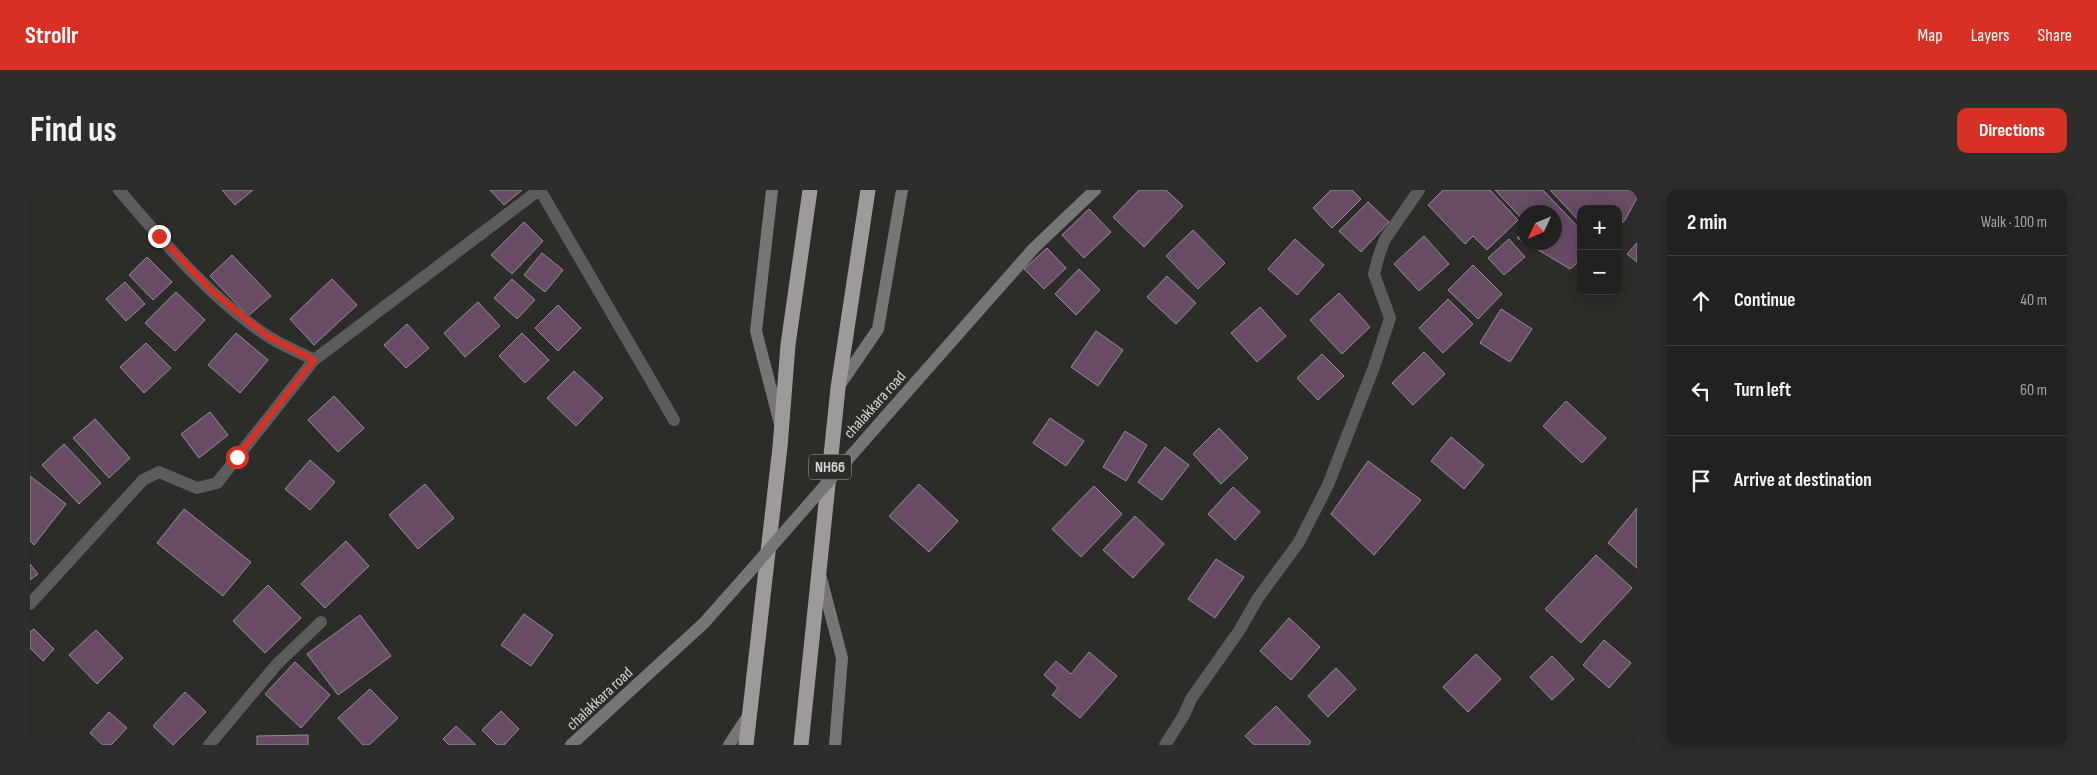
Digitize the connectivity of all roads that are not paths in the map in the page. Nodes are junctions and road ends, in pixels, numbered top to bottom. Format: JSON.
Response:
{"nodes":[{"id":1,"x":119,"y":190,"type":"edge"},
{"id":2,"x":540,"y":190,"type":"edge"},
{"id":3,"x":772,"y":190,"type":"edge"},
{"id":4,"x":810,"y":190,"type":"edge"},
{"id":5,"x":868,"y":190,"type":"edge"},
{"id":6,"x":902,"y":190,"type":"edge"},
{"id":7,"x":1419,"y":190,"type":"edge"},
{"id":8,"x":1088,"y":192,"type":"edge"},
{"id":9,"x":314,"y":360,"type":"junction"},
{"id":10,"x":838,"y":388,"type":"junction"},
{"id":11,"x":674,"y":420,"type":"dead end"},
{"id":12,"x":782,"y":431,"type":"junction"},
{"id":13,"x":820,"y":574,"type":"junction"},
{"id":14,"x":30,"y":604,"type":"edge"},
{"id":15,"x":321,"y":622,"type":"dead end"},
{"id":16,"x":750,"y":713,"type":"junction"},
{"id":17,"x":209,"y":745,"type":"edge"},
{"id":18,"x":572,"y":745,"type":"edge"},
{"id":19,"x":729,"y":745,"type":"edge"},
{"id":20,"x":746,"y":745,"type":"edge"},
{"id":21,"x":801,"y":745,"type":"edge"},
{"id":22,"x":835,"y":745,"type":"edge"},
{"id":23,"x":1165,"y":745,"type":"edge"}],
"edges":[{"from":1,"to":9,"type":"street"},
{"from":2,"to":9,"type":"street"},
{"from":2,"to":11,"type":"street"},
{"from":3,"to":12,"type":"main road"},
{"from":4,"to":12,"type":"highway"},
{"from":5,"to":10,"type":"highway","number":"NH66"},
{"from":6,"to":10,"type":"main road"},
{"from":7,"to":23,"type":"street"},
{"from":8,"to":18,"type":"main road","name":"chalakkara road","bridge":true},
{"from":9,"to":14,"type":"street"},
{"from":10,"to":13,"type":"highway","number":"NH66"},
{"from":12,"to":16,"type":"highway"},
{"from":13,"to":21,"type":"highway","number":"NH66"},
{"from":13,"to":22,"type":"main road"},
{"from":15,"to":17,"type":"street"},
{"from":16,"to":19,"type":"main road"},
{"from":16,"to":20,"type":"highway"}]}
